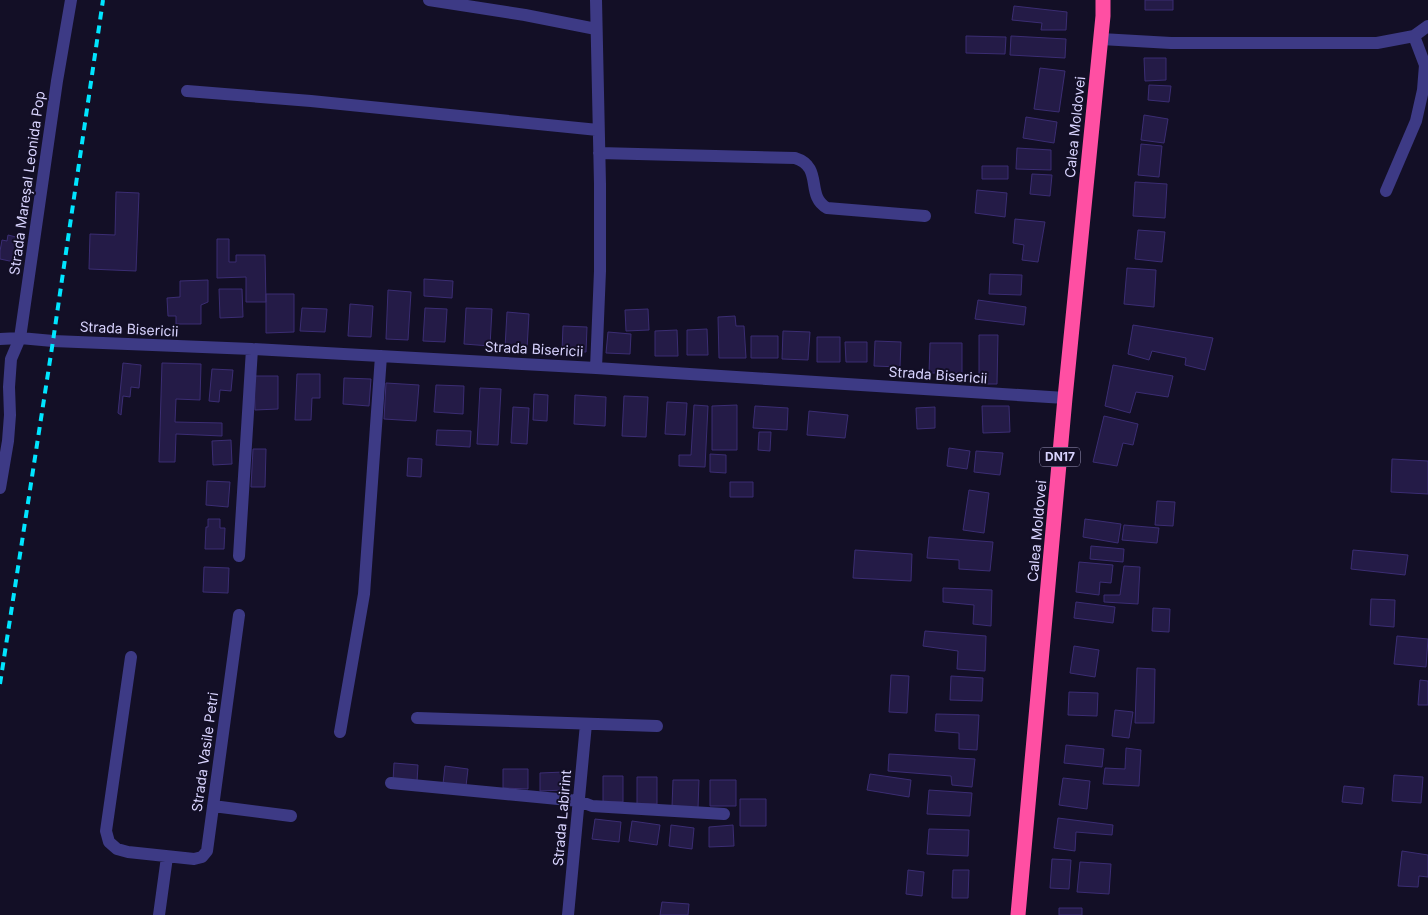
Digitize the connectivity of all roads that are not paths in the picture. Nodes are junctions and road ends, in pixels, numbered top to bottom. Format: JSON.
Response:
{"nodes":[{"id":1,"x":71,"y":0,"type":"edge"},
{"id":2,"x":429,"y":0,"type":"edge"},
{"id":3,"x":596,"y":0,"type":"edge"},
{"id":4,"x":1103,"y":0,"type":"edge"},
{"id":5,"x":1428,"y":26,"type":"edge"},
{"id":6,"x":596,"y":29,"type":"junction"},
{"id":7,"x":1414,"y":36,"type":"junction"},
{"id":8,"x":1100,"y":39,"type":"junction"},
{"id":9,"x":187,"y":91,"type":"dead end"},
{"id":10,"x":598,"y":130,"type":"junction"},
{"id":11,"x":599,"y":152,"type":"junction"},
{"id":12,"x":1386,"y":191,"type":"dead end"},
{"id":13,"x":924,"y":216,"type":"dead end"},
{"id":14,"x":20,"y":338,"type":"junction"},
{"id":15,"x":0,"y":339,"type":"edge"},
{"id":16,"x":252,"y":349,"type":"junction"},
{"id":17,"x":382,"y":356,"type":"junction"},
{"id":18,"x":596,"y":368,"type":"junction"},
{"id":19,"x":1065,"y":398,"type":"junction"},
{"id":20,"x":0,"y":488,"type":"edge"},
{"id":21,"x":238,"y":556,"type":"dead end"},
{"id":22,"x":239,"y":615,"type":"dead end"},
{"id":23,"x":131,"y":657,"type":"dead end"},
{"id":24,"x":417,"y":718,"type":"dead end"},
{"id":25,"x":586,"y":724,"type":"junction"},
{"id":26,"x":657,"y":726,"type":"dead end"},
{"id":27,"x":340,"y":732,"type":"dead end"},
{"id":28,"x":391,"y":783,"type":"dead end"},
{"id":29,"x":579,"y":801,"type":"junction"},
{"id":30,"x":213,"y":806,"type":"junction"},
{"id":31,"x":724,"y":814,"type":"dead end"},
{"id":32,"x":291,"y":816,"type":"dead end"},
{"id":33,"x":167,"y":857,"type":"junction"},
{"id":34,"x":159,"y":915,"type":"edge"},
{"id":35,"x":568,"y":915,"type":"edge"},
{"id":36,"x":1018,"y":915,"type":"edge"}],
"edges":[{"from":1,"to":14,"type":"street","name":"Strada Mareșal Leonida Pop"},
{"from":2,"to":6,"type":"street"},
{"from":3,"to":6,"type":"street"},
{"from":4,"to":8,"type":"highway","name":"Calea Moldovei","number":"DN17"},
{"from":5,"to":7,"type":"street"},
{"from":6,"to":10,"type":"street"},
{"from":7,"to":8,"type":"street"},
{"from":7,"to":12,"type":"street"},
{"from":8,"to":19,"type":"highway","name":"Calea Moldovei","number":"DN17"},
{"from":9,"to":10,"type":"street"},
{"from":10,"to":11,"type":"street"},
{"from":11,"to":13,"type":"street"},
{"from":11,"to":18,"type":"street"},
{"from":14,"to":15,"type":"street","name":"Strada Bisericii"},
{"from":14,"to":16,"type":"street","name":"Strada Bisericii"},
{"from":14,"to":20,"type":"street","name":"Strada Mareșal Leonida Pop"},
{"from":16,"to":17,"type":"street","name":"Strada Bisericii"},
{"from":16,"to":21,"type":"street"},
{"from":17,"to":18,"type":"street","name":"Strada Bisericii"},
{"from":17,"to":27,"type":"street"},
{"from":18,"to":19,"type":"street","name":"Strada Bisericii"},
{"from":19,"to":36,"type":"highway","name":"Calea Moldovei","number":"DN17"},
{"from":22,"to":30,"type":"street","name":"Strada Vasile Petri"},
{"from":23,"to":33,"type":"street","name":"Strada Vasile Petri"},
{"from":24,"to":25,"type":"street"},
{"from":25,"to":26,"type":"street"},
{"from":25,"to":29,"type":"street","name":"Strada Labirint"},
{"from":28,"to":29,"type":"street"},
{"from":29,"to":31,"type":"street"},
{"from":29,"to":35,"type":"street","name":"Strada Labirint"},
{"from":30,"to":32,"type":"street"},
{"from":30,"to":33,"type":"street","name":"Strada Vasile Petri"},
{"from":33,"to":34,"type":"street"}]}
